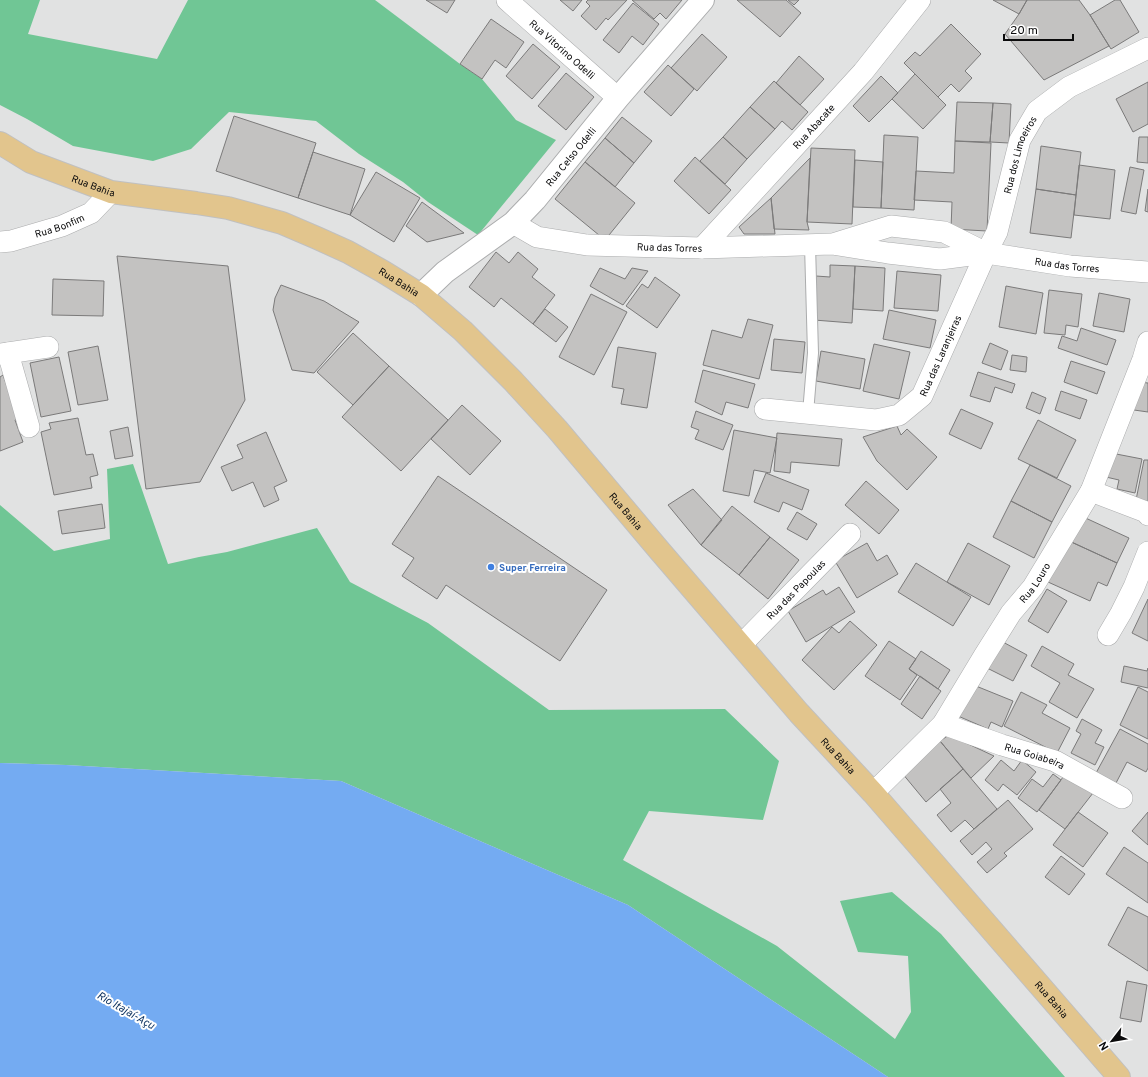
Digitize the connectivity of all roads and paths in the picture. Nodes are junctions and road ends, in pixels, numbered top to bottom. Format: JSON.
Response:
{"nodes":[{"id":1,"x":506,"y":0,"type":"edge"},
{"id":2,"x":703,"y":0,"type":"edge"},
{"id":3,"x":920,"y":0,"type":"edge"},
{"id":4,"x":1148,"y":48,"type":"edge"},
{"id":5,"x":618,"y":98,"type":"junction"},
{"id":6,"x":0,"y":144,"type":"edge"},
{"id":7,"x":111,"y":192,"type":"junction"},
{"id":8,"x":513,"y":223,"type":"junction"},
{"id":9,"x":0,"y":242,"type":"edge"},
{"id":10,"x":832,"y":244,"type":"junction"},
{"id":11,"x":810,"y":245,"type":"junction"},
{"id":12,"x":702,"y":248,"type":"junction"},
{"id":13,"x":986,"y":253,"type":"junction"},
{"id":14,"x":1148,"y":272,"type":"edge"},
{"id":15,"x":421,"y":295,"type":"junction"},
{"id":16,"x":48,"y":348,"type":"dead end"},
{"id":17,"x":4,"y":354,"type":"edge"},
{"id":18,"x":1146,"y":354,"type":"edge"},
{"id":19,"x":765,"y":409,"type":"dead end"},
{"id":20,"x":808,"y":413,"type":"junction"},
{"id":21,"x":29,"y":427,"type":"dead end"},
{"id":22,"x":1091,"y":491,"type":"junction"},
{"id":23,"x":1148,"y":515,"type":"edge"},
{"id":24,"x":850,"y":534,"type":"dead end"},
{"id":25,"x":1148,"y":552,"type":"edge"},
{"id":26,"x":1108,"y":635,"type":"dead end"},
{"id":27,"x":741,"y":645,"type":"junction"},
{"id":28,"x":943,"y":724,"type":"junction"},
{"id":29,"x":873,"y":794,"type":"junction"},
{"id":30,"x":1122,"y":798,"type":"dead end"},
{"id":31,"x":1119,"y":1077,"type":"edge"}],
"edges":[{"from":1,"to":5,"type":"street","name":"Rua Vitorino Odelli"},
{"from":2,"to":5,"type":"street","name":"Rua Celso Odelli"},
{"from":3,"to":12,"type":"street","name":"Rua Abacate"},
{"from":4,"to":13,"type":"street","name":"Rua dos Limoeiros"},
{"from":5,"to":8,"type":"street","name":"Rua Celso Odelli"},
{"from":6,"to":7,"type":"main road","name":"Rua Bahia"},
{"from":7,"to":9,"type":"street","name":"Rua Bonfim"},
{"from":7,"to":15,"type":"main road","name":"Rua Bahia"},
{"from":8,"to":12,"type":"street","name":"Rua das Torres"},
{"from":8,"to":15,"type":"street","name":"Rua Celso Odelli"},
{"from":10,"to":11,"type":"street","name":"Rua das Torres"},
{"from":10,"to":13,"type":"street","name":"Rua das Torres"},
{"from":10,"to":13,"type":"street","name":"Rua das Torres"},
{"from":11,"to":12,"type":"street","name":"Rua das Torres"},
{"from":11,"to":20,"type":"lane"},
{"from":13,"to":14,"type":"street","name":"Rua das Torres"},
{"from":13,"to":20,"type":"street","name":"Rua das Laranjeiras"},
{"from":15,"to":27,"type":"main road","name":"Rua Bahia"},
{"from":16,"to":17,"type":"street"},
{"from":17,"to":21,"type":"street"},
{"from":18,"to":22,"type":"street","name":"Rua Louro"},
{"from":19,"to":20,"type":"street","name":"Rua das Laranjeiras"},
{"from":22,"to":23,"type":"street"},
{"from":22,"to":28,"type":"street","name":"Rua Louro"},
{"from":24,"to":27,"type":"street","name":"Rua das Papoulas"},
{"from":25,"to":26,"type":"street"},
{"from":27,"to":29,"type":"main road","name":"Rua Bahia"},
{"from":28,"to":29,"type":"street","name":"Rua Louro"},
{"from":28,"to":30,"type":"street","name":"Rua Goiabeira"},
{"from":29,"to":31,"type":"main road","name":"Rua Bahia"}]}
